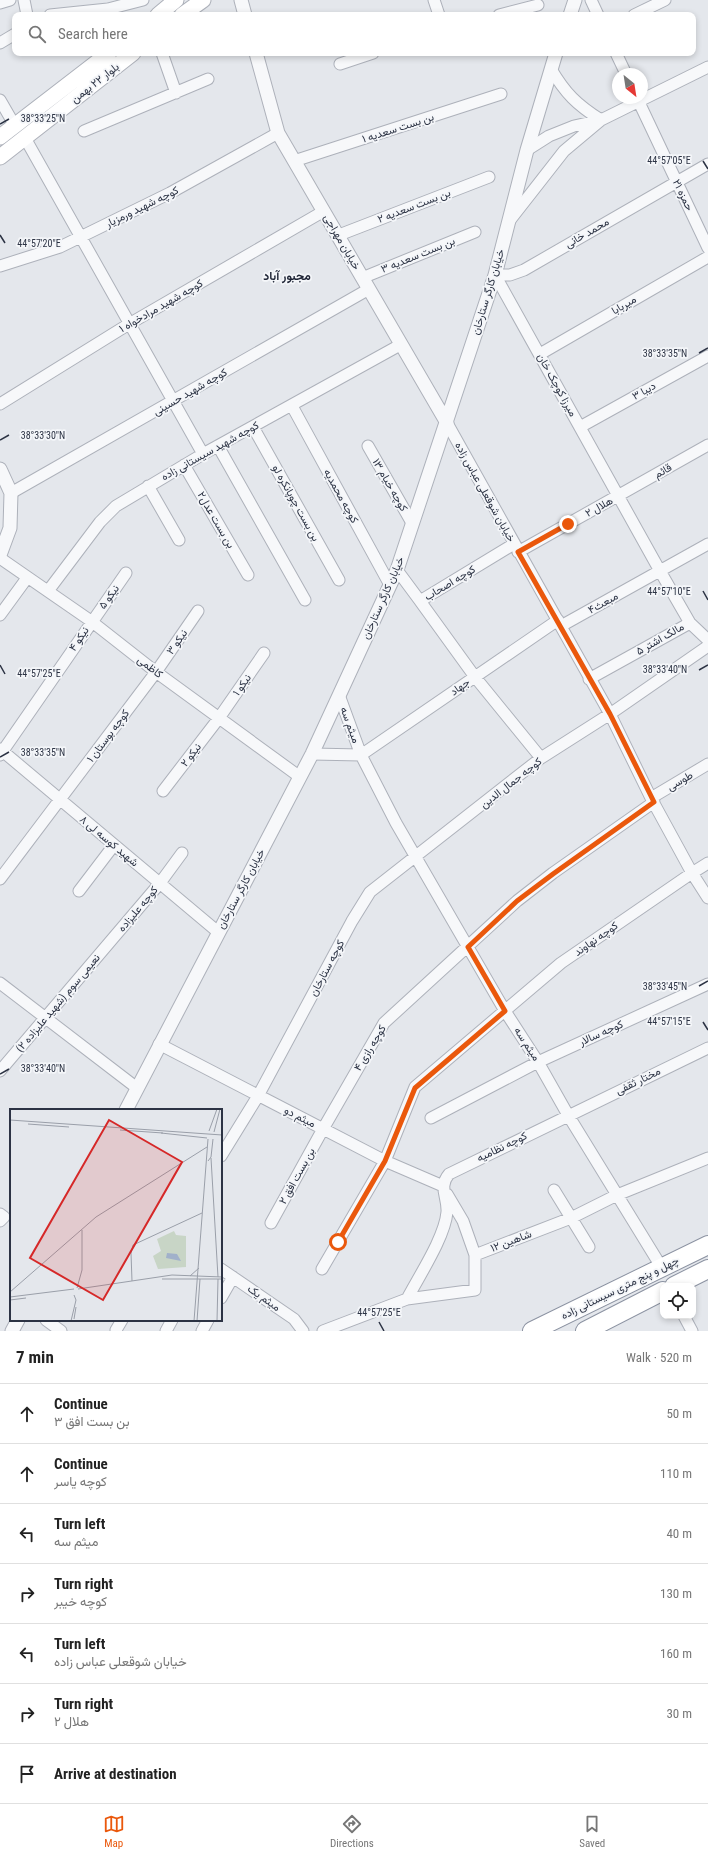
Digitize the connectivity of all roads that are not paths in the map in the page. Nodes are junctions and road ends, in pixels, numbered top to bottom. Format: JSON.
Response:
{"nodes":[{"id":1,"x":10,"y":0,"type":"edge"},
{"id":2,"x":24,"y":0,"type":"edge"},
{"id":3,"x":143,"y":0,"type":"edge"},
{"id":4,"x":176,"y":0,"type":"edge"},
{"id":5,"x":203,"y":0,"type":"edge"},
{"id":6,"x":241,"y":0,"type":"edge"},
{"id":7,"x":434,"y":0,"type":"edge"},
{"id":8,"x":575,"y":0,"type":"edge"},
{"id":9,"x":591,"y":0,"type":"edge"},
{"id":10,"x":665,"y":0,"type":"edge"},
{"id":11,"x":0,"y":3,"type":"edge"},
{"id":12,"x":538,"y":5,"type":"dead end"},
{"id":13,"x":26,"y":12,"type":"edge"},
{"id":14,"x":79,"y":12,"type":"edge"},
{"id":15,"x":162,"y":12,"type":"edge"},
{"id":16,"x":186,"y":12,"type":"edge"},
{"id":17,"x":244,"y":12,"type":"edge"},
{"id":18,"x":438,"y":12,"type":"edge"},
{"id":19,"x":511,"y":12,"type":"edge"},
{"id":20,"x":571,"y":12,"type":"edge"},
{"id":21,"x":597,"y":12,"type":"edge"},
{"id":22,"x":640,"y":12,"type":"edge"},
{"id":23,"x":12,"y":36,"type":"edge"},
{"id":24,"x":0,"y":43,"type":"edge"},
{"id":25,"x":105,"y":56,"type":"edge"},
{"id":26,"x":129,"y":56,"type":"edge"},
{"id":27,"x":163,"y":56,"type":"edge"},
{"id":28,"x":257,"y":56,"type":"edge"},
{"id":29,"x":364,"y":56,"type":"edge"},
{"id":30,"x":555,"y":56,"type":"edge"},
{"id":31,"x":617,"y":56,"type":"edge"},
{"id":32,"x":340,"y":64,"type":"dead end"},
{"id":33,"x":708,"y":66,"type":"edge"},
{"id":34,"x":623,"y":68,"type":"edge"},
{"id":35,"x":551,"y":69,"type":"junction"},
{"id":36,"x":208,"y":79,"type":"dead end"},
{"id":37,"x":176,"y":93,"type":"junction"},
{"id":38,"x":502,"y":94,"type":"dead end"},
{"id":39,"x":648,"y":94,"type":"edge"},
{"id":40,"x":0,"y":100,"type":"edge"},
{"id":41,"x":629,"y":104,"type":"edge"},
{"id":42,"x":640,"y":104,"type":"edge"},
{"id":43,"x":601,"y":120,"type":"junction"},
{"id":44,"x":15,"y":126,"type":"junction"},
{"id":45,"x":84,"y":131,"type":"dead end"},
{"id":46,"x":278,"y":133,"type":"junction"},
{"id":47,"x":0,"y":138,"type":"edge"},
{"id":48,"x":25,"y":138,"type":"junction"},
{"id":49,"x":527,"y":150,"type":"junction"},
{"id":50,"x":0,"y":158,"type":"edge"},
{"id":51,"x":294,"y":161,"type":"junction"},
{"id":52,"x":708,"y":164,"type":"edge"},
{"id":53,"x":489,"y":177,"type":"dead end"},
{"id":54,"x":676,"y":181,"type":"junction"},
{"id":55,"x":324,"y":211,"type":"junction"},
{"id":56,"x":507,"y":223,"type":"junction"},
{"id":57,"x":474,"y":232,"type":"dead end"},
{"id":58,"x":339,"y":235,"type":"junction"},
{"id":59,"x":80,"y":237,"type":"junction"},
{"id":60,"x":708,"y":248,"type":"edge"},
{"id":61,"x":708,"y":257,"type":"edge"},
{"id":62,"x":0,"y":266,"type":"edge"},
{"id":63,"x":495,"y":275,"type":"junction"},
{"id":64,"x":365,"y":284,"type":"junction"},
{"id":65,"x":129,"y":324,"type":"junction"},
{"id":66,"x":400,"y":345,"type":"junction"},
{"id":67,"x":540,"y":354,"type":"junction"},
{"id":68,"x":708,"y":356,"type":"edge"},
{"id":69,"x":173,"y":402,"type":"junction"},
{"id":70,"x":0,"y":404,"type":"edge"},
{"id":71,"x":292,"y":406,"type":"junction"},
{"id":72,"x":447,"y":423,"type":"junction"},
{"id":73,"x":252,"y":427,"type":"junction"},
{"id":74,"x":580,"y":427,"type":"junction"},
{"id":75,"x":708,"y":445,"type":"edge"},
{"id":76,"x":218,"y":446,"type":"junction"},
{"id":77,"x":368,"y":446,"type":"dead end"},
{"id":78,"x":203,"y":454,"type":"junction"},
{"id":79,"x":184,"y":466,"type":"junction"},
{"id":80,"x":0,"y":469,"type":"edge"},
{"id":81,"x":148,"y":486,"type":"junction"},
{"id":82,"x":11,"y":493,"type":"junction"},
{"id":83,"x":617,"y":496,"type":"junction"},
{"id":84,"x":412,"y":523,"type":"junction"},
{"id":85,"x":179,"y":540,"type":"dead end"},
{"id":86,"x":708,"y":544,"type":"edge"},
{"id":87,"x":516,"y":548,"type":"junction"},
{"id":88,"x":0,"y":556,"type":"edge"},
{"id":89,"x":396,"y":570,"type":"junction"},
{"id":90,"x":660,"y":572,"type":"junction"},
{"id":91,"x":126,"y":573,"type":"dead end"},
{"id":92,"x":248,"y":575,"type":"dead end"},
{"id":93,"x":27,"y":578,"type":"junction"},
{"id":94,"x":339,"y":580,"type":"dead end"},
{"id":95,"x":390,"y":585,"type":"junction"},
{"id":96,"x":48,"y":591,"type":"junction"},
{"id":97,"x":305,"y":600,"type":"dead end"},
{"id":98,"x":420,"y":601,"type":"junction"},
{"id":99,"x":198,"y":612,"type":"dead end"},
{"id":100,"x":0,"y":615,"type":"edge"},
{"id":101,"x":91,"y":621,"type":"junction"},
{"id":102,"x":560,"y":623,"type":"junction"},
{"id":103,"x":690,"y":623,"type":"junction"},
{"id":104,"x":708,"y":640,"type":"edge"},
{"id":105,"x":708,"y":646,"type":"edge"},
{"id":106,"x":264,"y":653,"type":"dead end"},
{"id":107,"x":156,"y":672,"type":"junction"},
{"id":108,"x":475,"y":677,"type":"junction"},
{"id":109,"x":589,"y":680,"type":"junction"},
{"id":110,"x":339,"y":695,"type":"junction"},
{"id":111,"x":610,"y":714,"type":"junction"},
{"id":112,"x":219,"y":718,"type":"junction"},
{"id":113,"x":1,"y":752,"type":"edge"},
{"id":114,"x":312,"y":754,"type":"junction"},
{"id":115,"x":361,"y":755,"type":"junction"},
{"id":116,"x":542,"y":758,"type":"junction"},
{"id":117,"x":708,"y":764,"type":"edge"},
{"id":118,"x":300,"y":777,"type":"junction"},
{"id":119,"x":163,"y":791,"type":"dead end"},
{"id":120,"x":60,"y":800,"type":"junction"},
{"id":121,"x":653,"y":800,"type":"junction"},
{"id":122,"x":114,"y":845,"type":"junction"},
{"id":123,"x":182,"y":853,"type":"dead end"},
{"id":124,"x":416,"y":857,"type":"junction"},
{"id":125,"x":708,"y":864,"type":"edge"},
{"id":126,"x":692,"y":873,"type":"junction"},
{"id":127,"x":0,"y":879,"type":"edge"},
{"id":128,"x":160,"y":883,"type":"junction"},
{"id":129,"x":79,"y":891,"type":"dead end"},
{"id":130,"x":708,"y":898,"type":"edge"},
{"id":131,"x":218,"y":932,"type":"junction"},
{"id":132,"x":116,"y":935,"type":"joint"},
{"id":133,"x":468,"y":947,"type":"junction"},
{"id":134,"x":0,"y":983,"type":"edge"},
{"id":135,"x":708,"y":984,"type":"edge"},
{"id":136,"x":505,"y":1011,"type":"junction"},
{"id":137,"x":45,"y":1018,"type":"junction"},
{"id":138,"x":159,"y":1044,"type":"junction"},
{"id":139,"x":708,"y":1048,"type":"edge"},
{"id":140,"x":538,"y":1062,"type":"junction"},
{"id":141,"x":0,"y":1071,"type":"edge"},
{"id":142,"x":137,"y":1088,"type":"junction"},
{"id":143,"x":258,"y":1096,"type":"junction"},
{"id":144,"x":126,"y":1109,"type":"edge"},
{"id":145,"x":568,"y":1115,"type":"junction"},
{"id":146,"x":430,"y":1118,"type":"dead end"},
{"id":147,"x":323,"y":1129,"type":"junction"},
{"id":148,"x":222,"y":1154,"type":"edge"},
{"id":149,"x":708,"y":1158,"type":"edge"},
{"id":150,"x":385,"y":1161,"type":"junction"},
{"id":151,"x":443,"y":1186,"type":"junction"},
{"id":152,"x":554,"y":1190,"type":"dead end"},
{"id":153,"x":617,"y":1195,"type":"junction"},
{"id":154,"x":571,"y":1218,"type":"junction"},
{"id":155,"x":271,"y":1223,"type":"dead end"},
{"id":156,"x":708,"y":1245,"type":"edge"},
{"id":157,"x":589,"y":1247,"type":"dead end"},
{"id":158,"x":475,"y":1255,"type":"junction"},
{"id":159,"x":662,"y":1268,"type":"junction"},
{"id":160,"x":322,"y":1269,"type":"dead end"},
{"id":161,"x":708,"y":1269,"type":"edge"},
{"id":162,"x":222,"y":1270,"type":"edge"},
{"id":163,"x":233,"y":1277,"type":"junction"},
{"id":164,"x":680,"y":1283,"type":"edge"},
{"id":165,"x":660,"y":1293,"type":"edge"},
{"id":166,"x":222,"y":1296,"type":"edge"},
{"id":167,"x":408,"y":1299,"type":"junction"},
{"id":168,"x":686,"y":1319,"type":"edge"},
{"id":169,"x":17,"y":1321,"type":"edge"},
{"id":170,"x":47,"y":1321,"type":"edge"},
{"id":171,"x":121,"y":1321,"type":"edge"},
{"id":172,"x":171,"y":1321,"type":"edge"},
{"id":173,"x":207,"y":1321,"type":"edge"},
{"id":174,"x":116,"y":1330,"type":"edge"},
{"id":175,"x":12,"y":1331,"type":"edge"},
{"id":176,"x":61,"y":1331,"type":"edge"},
{"id":177,"x":166,"y":1331,"type":"edge"},
{"id":178,"x":202,"y":1331,"type":"edge"},
{"id":179,"x":303,"y":1331,"type":"edge"},
{"id":180,"x":323,"y":1331,"type":"edge"},
{"id":181,"x":532,"y":1331,"type":"edge"},
{"id":182,"x":585,"y":1331,"type":"edge"},
{"id":183,"x":692,"y":1331,"type":"edge"}],
"edges":[{"from":1,"to":11,"type":"street"},
{"from":2,"to":13,"type":"street"},
{"from":3,"to":14,"type":"street"},
{"from":4,"to":15,"type":"main road"},
{"from":5,"to":16,"type":"main road"},
{"from":6,"to":17,"type":"street"},
{"from":7,"to":18,"type":"street"},
{"from":8,"to":20,"type":"street"},
{"from":9,"to":21,"type":"street"},
{"from":10,"to":22,"type":"street"},
{"from":12,"to":19,"type":"street"},
{"from":23,"to":24,"type":"street"},
{"from":25,"to":44,"type":"main road","name":"بلوار ۲۲ بهمن"},
{"from":26,"to":48,"type":"main road","name":"بلوار ۲۲ بهمن"},
{"from":27,"to":37,"type":"street"},
{"from":28,"to":46,"type":"street","name":"خیابان مهراجی"},
{"from":29,"to":32,"type":"street"},
{"from":30,"to":35,"type":"street","name":"خیابان کارگر ستارخان"},
{"from":31,"to":34,"type":"street"},
{"from":33,"to":39,"type":"street"},
{"from":35,"to":43,"type":"street"},
{"from":35,"to":49,"type":"street","name":"خیابان کارگر ستارخان"},
{"from":36,"to":37,"type":"street"},
{"from":37,"to":45,"type":"street"},
{"from":38,"to":51,"type":"street","name":"بن بست سعدیه ۱"},
{"from":40,"to":44,"type":"street"},
{"from":41,"to":43,"type":"street"},
{"from":42,"to":54,"type":"street","name":"حمزه ۲۱"},
{"from":43,"to":49,"type":"street"},
{"from":43,"to":56,"type":"street"},
{"from":44,"to":47,"type":"main road","name":"بلوار ۲۲ بهمن"},
{"from":46,"to":51,"type":"street","name":"خیابان مهراجی"},
{"from":46,"to":59,"type":"street","name":"کوچه شهید ورمزیار"},
{"from":48,"to":50,"type":"main road","name":"بلوار ۲۲ بهمن"},
{"from":48,"to":59,"type":"street"},
{"from":49,"to":56,"type":"street","name":"خیابان کارگر ستارخان"},
{"from":51,"to":55,"type":"street","name":"خیابان مهراجی"},
{"from":52,"to":54,"type":"street","name":"محمد خانی"},
{"from":53,"to":58,"type":"street","name":"بن بست سعدیه ۲"},
{"from":54,"to":60,"type":"street","name":"حمزه ۲۱"},
{"from":54,"to":63,"type":"street","name":"محمد خانی"},
{"from":55,"to":58,"type":"street","name":"خیابان مهراجی"},
{"from":55,"to":65,"type":"street","name":"۱ کوچه شهید مرادخواه"},
{"from":56,"to":63,"type":"street","name":"خیابان کارگر ستارخان"},
{"from":57,"to":64,"type":"street","name":"بن بست سعدیه ۳"},
{"from":58,"to":64,"type":"street","name":"خیابان مهراجی"},
{"from":59,"to":62,"type":"street","name":"کوچه شهید ورمزیار"},
{"from":59,"to":65,"type":"street"},
{"from":61,"to":67,"type":"street","name":"میربابا"},
{"from":63,"to":67,"type":"street","name":"میرزا کوچک خان"},
{"from":63,"to":72,"type":"street","name":"خیابان کارگر ستارخان"},
{"from":64,"to":66,"type":"street","name":"خیابان مهراجی"},
{"from":64,"to":69,"type":"street","name":"کوچه شهید حسینی"},
{"from":65,"to":69,"type":"street"},
{"from":65,"to":70,"type":"street","name":"۱ کوچه شهید مرادخواه"},
{"from":66,"to":71,"type":"street","name":"کوچه شهید سیستانی زاده"},
{"from":66,"to":72,"type":"street","name":"خیابان مهراجی"},
{"from":67,"to":74,"type":"street","name":"میرزا کوچک خان"},
{"from":68,"to":74,"type":"street","name":"دیبا ۳"},
{"from":69,"to":78,"type":"street"},
{"from":69,"to":82,"type":"street","name":"کوچه شهید حسینی"},
{"from":71,"to":73,"type":"street","name":"کوچه شهید سیستانی زاده"},
{"from":71,"to":95,"type":"street","name":"کوچه محمدیه"},
{"from":72,"to":84,"type":"street","name":"خیابان کارگر ستارخان"},
{"from":72,"to":87,"type":"street","name":"خیابان شوقعلی عباس زاده"},
{"from":73,"to":76,"type":"street","name":"کوچه شهید سیستانی زاده"},
{"from":73,"to":94,"type":"street","name":"بن بست چوپانکره لو"},
{"from":74,"to":83,"type":"street","name":"میرزا کوچک خان"},
{"from":75,"to":83,"type":"street","name":"قائم"},
{"from":76,"to":78,"type":"street","name":"کوچه شهید سیستانی زاده"},
{"from":76,"to":97,"type":"street"},
{"from":77,"to":84,"type":"street","name":"کوچه خیام ۱۳"},
{"from":78,"to":79,"type":"street","name":"کوچه شهید سیستانی زاده"},
{"from":79,"to":81,"type":"street","name":"کوچه شهید سیستانی زاده"},
{"from":79,"to":92,"type":"street","name":"بن بست عدل۲"},
{"from":80,"to":82,"type":"street"},
{"from":81,"to":85,"type":"street"},
{"from":81,"to":96,"type":"street","name":"کوچه شهید سیستانی زاده"},
{"from":82,"to":88,"type":"street"},
{"from":83,"to":87,"type":"street","name":"هلال ۲"},
{"from":83,"to":90,"type":"street","name":"میرزا کوچک خان"},
{"from":84,"to":89,"type":"street","name":"خیابان کارگر ستارخان"},
{"from":86,"to":90,"type":"street","name":"مبعث۴"},
{"from":87,"to":98,"type":"street","name":"کوچه اصحاب"},
{"from":87,"to":102,"type":"street","name":"خیابان شوقعلی عباس زاده"},
{"from":88,"to":93,"type":"street","name":"کاظمی"},
{"from":89,"to":95,"type":"street","name":"خیابان کارگر ستارخان"},
{"from":89,"to":98,"type":"street","name":"کوچه اصحاب"},
{"from":90,"to":102,"type":"street","name":"مبعث۴"},
{"from":90,"to":103,"type":"street","name":"میرزا کوچک خان"},
{"from":91,"to":101,"type":"street","name":"نیکو ۵"},
{"from":93,"to":96,"type":"street","name":"کاظمی"},
{"from":93,"to":100,"type":"street"},
{"from":95,"to":110,"type":"street","name":"خیابان کارگر ستارخان"},
{"from":96,"to":101,"type":"street","name":"کاظمی"},
{"from":98,"to":108,"type":"street"},
{"from":99,"to":107,"type":"street","name":"نیکو ۳"},
{"from":101,"to":107,"type":"street","name":"کاظمی"},
{"from":101,"to":113,"type":"street","name":"نیکو ۴"},
{"from":102,"to":108,"type":"street","name":"جهاد"},
{"from":102,"to":109,"type":"street","name":"خیابان شوقعلی عباس زاده"},
{"from":103,"to":104,"type":"street","name":"میرزا کوچک خان"},
{"from":103,"to":109,"type":"street","name":"مالک اشتر ۵"},
{"from":105,"to":111,"type":"street","name":"کوچه جمال الدین"},
{"from":106,"to":112,"type":"street","name":"نیکو ۱"},
{"from":107,"to":112,"type":"street","name":"کاظمی"},
{"from":107,"to":120,"type":"street","name":"کوچه بوستان ۱"},
{"from":108,"to":115,"type":"street","name":"جهاد"},
{"from":108,"to":116,"type":"street"},
{"from":109,"to":111,"type":"street","name":"خیابان شوقعلی عباس زاده"},
{"from":110,"to":114,"type":"street","name":"خیابان کارگر ستارخان"},
{"from":110,"to":115,"type":"street","name":"میثم سه"},
{"from":111,"to":116,"type":"street","name":"کوچه جمال الدین"},
{"from":111,"to":121,"type":"street","name":"خیابان شوقعلی عباس زاده"},
{"from":112,"to":118,"type":"street","name":"کاظمی"},
{"from":112,"to":119,"type":"street","name":"نیکو ۲"},
{"from":113,"to":120,"type":"street","name":"شهید کوسه لی ۸"},
{"from":114,"to":115,"type":"street","name":"میثم سه"},
{"from":114,"to":118,"type":"street","name":"خیابان کارگر ستارخان"},
{"from":115,"to":124,"type":"street","name":"میثم سه"},
{"from":116,"to":124,"type":"street","name":"کوچه جمال الدین"},
{"from":117,"to":121,"type":"street","name":"طوسی"},
{"from":118,"to":131,"type":"street","name":"خیابان کارگر ستارخان"},
{"from":120,"to":122,"type":"street","name":"شهید کوسه لی ۸"},
{"from":120,"to":127,"type":"street","name":"کوچه بوستان ۱"},
{"from":121,"to":126,"type":"street","name":"خیابان شوقعلی عباس زاده"},
{"from":121,"to":133,"type":"street","name":"طوسی"},
{"from":122,"to":128,"type":"street","name":"شهید کوسه لی ۸"},
{"from":122,"to":129,"type":"street"},
{"from":123,"to":128,"type":"street","name":"کوچه علیزاده"},
{"from":124,"to":133,"type":"street","name":"میثم سه"},
{"from":124,"to":143,"type":"street","name":"کوچه ستارخان"},
{"from":125,"to":126,"type":"street","name":"کوچه نهاوند"},
{"from":126,"to":130,"type":"street","name":"خیابان شوقعلی عباس زاده"},
{"from":126,"to":136,"type":"street","name":"کوچه نهاوند"},
{"from":128,"to":131,"type":"street","name":"شهید کوسه لی ۸"},
{"from":128,"to":132,"type":"street","name":"کوچه علیزاده"},
{"from":131,"to":138,"type":"street","name":"خیابان کارگر ستارخان"},
{"from":132,"to":137,"type":"street","name":"نعیمی سوم (شهید علیزاده ۲)"},
{"from":133,"to":136,"type":"street","name":"میثم سه"},
{"from":133,"to":147,"type":"street","name":"کوچه رازی ۴"},
{"from":134,"to":137,"type":"street"},
{"from":135,"to":140,"type":"street","name":"کوچه سالار"},
{"from":136,"to":140,"type":"street","name":"میثم سه"},
{"from":136,"to":150,"type":"street","name":"کوچه نهاوند"},
{"from":137,"to":141,"type":"street","name":"نعیمی سوم (شهید علیزاده ۲)"},
{"from":137,"to":142,"type":"street"},
{"from":138,"to":142,"type":"street","name":"خیابان کارگر ستارخان"},
{"from":138,"to":143,"type":"street","name":"میثم دو"},
{"from":139,"to":145,"type":"street","name":"مختار ثقفی"},
{"from":140,"to":145,"type":"street","name":"میثم سه"},
{"from":140,"to":146,"type":"street","name":"کوچه سالار"},
{"from":142,"to":144,"type":"street","name":"خیابان کارگر ستارخان"},
{"from":143,"to":147,"type":"street","name":"میثم دو"},
{"from":143,"to":148,"type":"street","name":"کوچه ستارخان"},
{"from":145,"to":151,"type":"street","name":"کوچه نظامیه"},
{"from":145,"to":153,"type":"street","name":"میثم سه"},
{"from":147,"to":150,"type":"street","name":"میثم دو"},
{"from":147,"to":155,"type":"street","name":"بن بست افق ۲"},
{"from":149,"to":153,"type":"street","name":"شاهین ۱۲"},
{"from":150,"to":151,"type":"street","name":"میثم دو"},
{"from":150,"to":160,"type":"street","name":"کوچه نهاوند"},
{"from":151,"to":158,"type":"street"},
{"from":151,"to":167,"type":"street"},
{"from":152,"to":154,"type":"street"},
{"from":153,"to":154,"type":"street","name":"شاهین ۱۲"},
{"from":153,"to":159,"type":"street","name":"میثم سه"},
{"from":154,"to":157,"type":"street"},
{"from":154,"to":158,"type":"street","name":"شاهین ۱۲"},
{"from":156,"to":159,"type":"highway","name":"چهل و پنج متری سیستانی زاده"},
{"from":158,"to":167,"type":"street"},
{"from":159,"to":181,"type":"highway","name":"چهل و پنج متری سیستانی زاده"},
{"from":161,"to":164,"type":"highway","name":"چهل و پنج متری سیستانی زاده"},
{"from":162,"to":163,"type":"street","name":"میثم یک"},
{"from":163,"to":166,"type":"street"},
{"from":163,"to":179,"type":"street","name":"میثم یک"},
{"from":165,"to":182,"type":"highway","name":"چهل و پنج متری سیستانی زاده"},
{"from":167,"to":180,"type":"street"},
{"from":168,"to":183,"type":"street"},
{"from":169,"to":175,"type":"street"},
{"from":170,"to":176,"type":"street"},
{"from":171,"to":174,"type":"street"},
{"from":172,"to":177,"type":"street"},
{"from":173,"to":178,"type":"street"}]}
